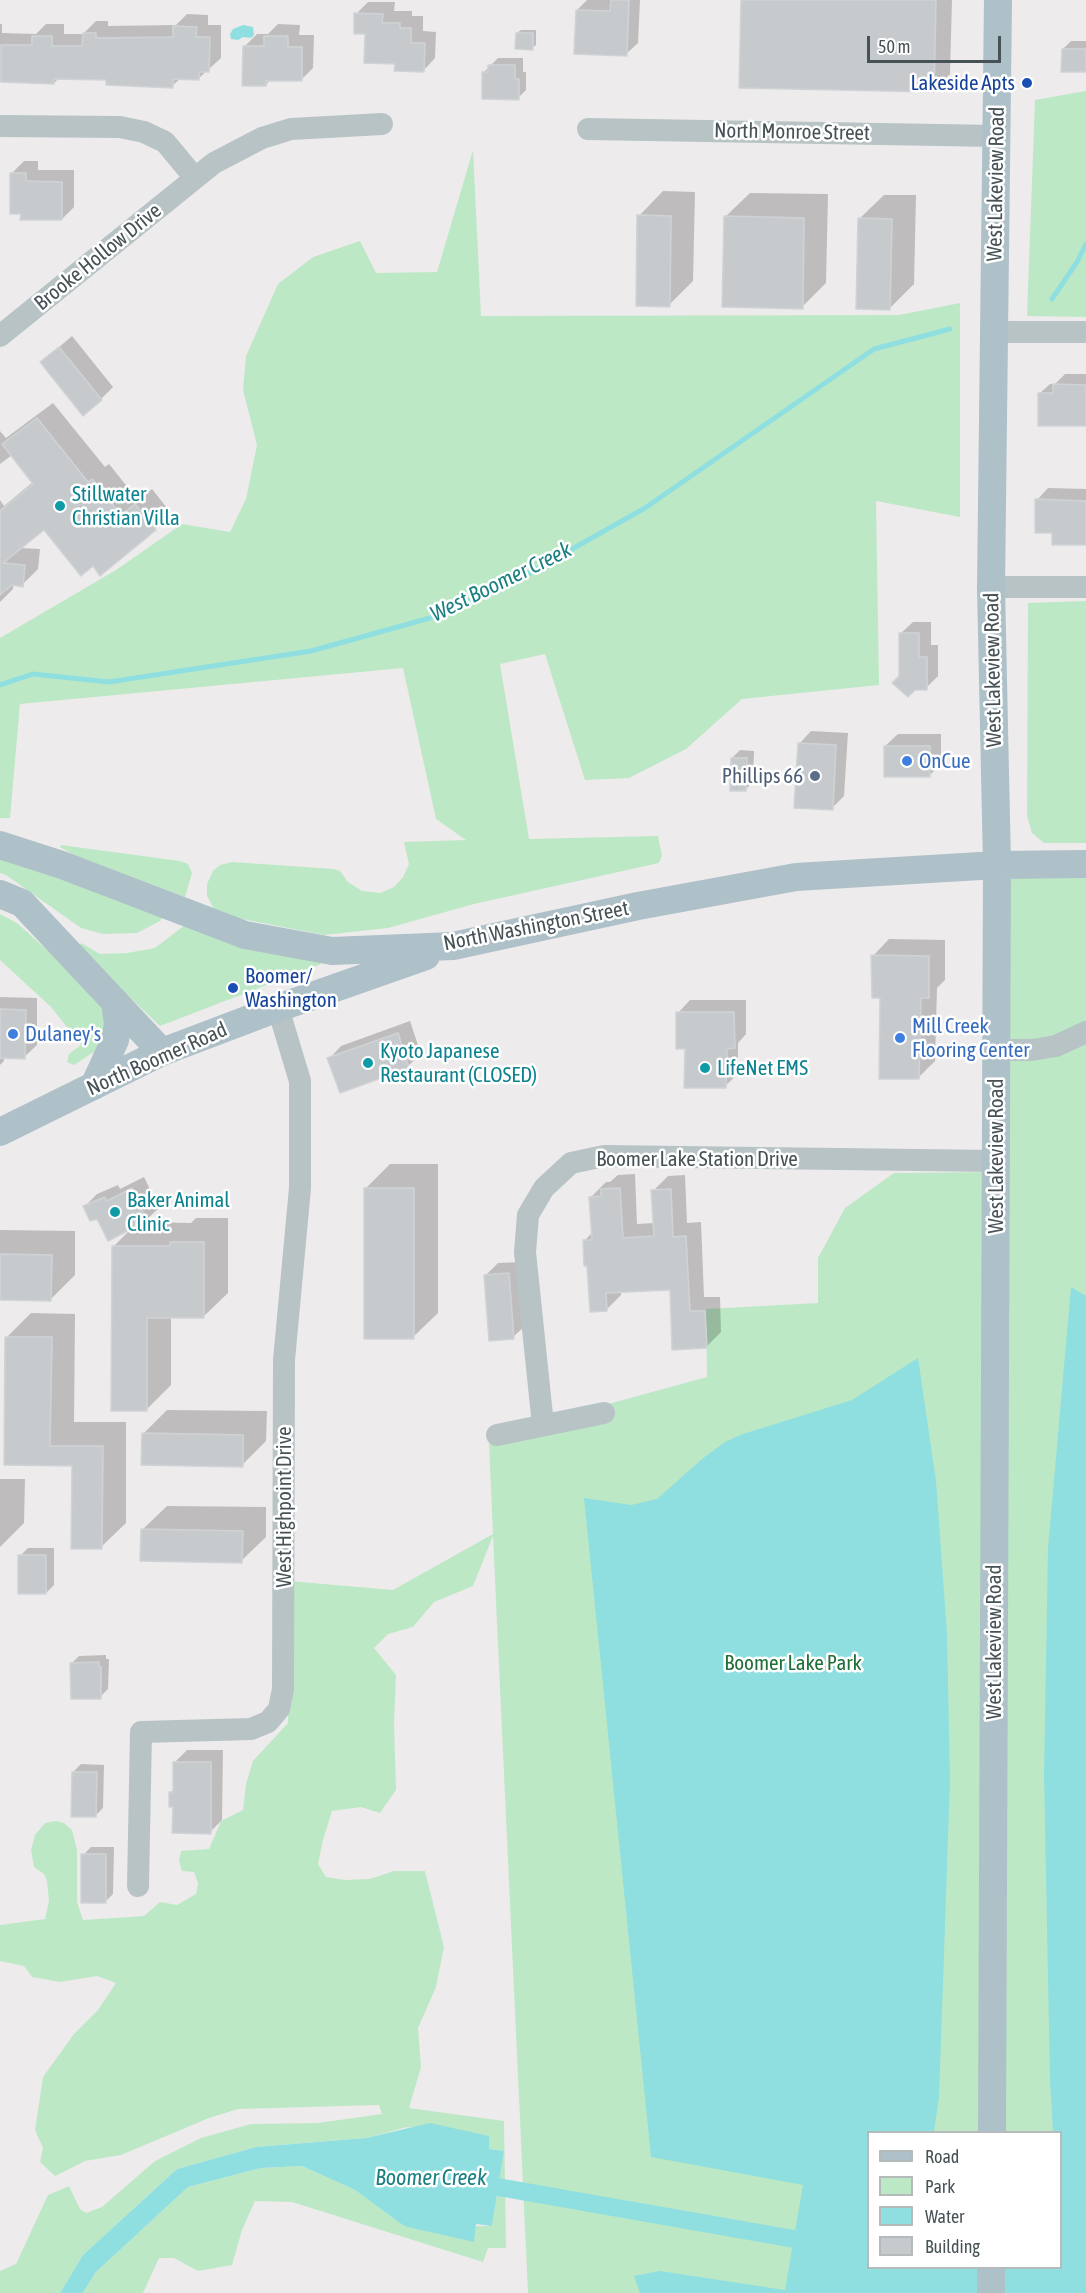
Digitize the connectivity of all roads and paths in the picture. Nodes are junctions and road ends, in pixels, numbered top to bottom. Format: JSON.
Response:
{"nodes":[{"id":1,"x":998,"y":0,"type":"edge"},
{"id":2,"x":382,"y":124,"type":"dead end"},
{"id":3,"x":0,"y":126,"type":"edge"},
{"id":4,"x":588,"y":129,"type":"dead end"},
{"id":5,"x":996,"y":135,"type":"junction"},
{"id":6,"x":195,"y":178,"type":"junction"},
{"id":7,"x":994,"y":332,"type":"junction"},
{"id":8,"x":1086,"y":332,"type":"edge"},
{"id":9,"x":0,"y":336,"type":"edge"},
{"id":10,"x":991,"y":586,"type":"junction"},
{"id":11,"x":1086,"y":587,"type":"edge"},
{"id":12,"x":0,"y":845,"type":"edge"},
{"id":13,"x":1086,"y":864,"type":"edge"},
{"id":14,"x":997,"y":865,"type":"junction"},
{"id":15,"x":0,"y":894,"type":"edge"},
{"id":16,"x":453,"y":946,"type":"junction"},
{"id":17,"x":115,"y":1002,"type":"junction"},
{"id":18,"x":278,"y":1008,"type":"junction"},
{"id":19,"x":1086,"y":1032,"type":"edge"},
{"id":20,"x":996,"y":1050,"type":"junction"},
{"id":21,"x":162,"y":1052,"type":"junction"},
{"id":22,"x":94,"y":1086,"type":"junction"},
{"id":23,"x":0,"y":1132,"type":"edge"},
{"id":24,"x":996,"y":1161,"type":"junction"},
{"id":25,"x":604,"y":1413,"type":"dead end"},
{"id":26,"x":543,"y":1425,"type":"junction"},
{"id":27,"x":497,"y":1435,"type":"dead end"},
{"id":28,"x":138,"y":1886,"type":"dead end"},
{"id":29,"x":992,"y":2131,"type":"edge"},
{"id":30,"x":991,"y":2269,"type":"edge"},
{"id":31,"x":991,"y":2293,"type":"edge"}],
"edges":[{"from":1,"to":5,"type":"main road","name":"West Lakeview Road"},
{"from":2,"to":6,"type":"street"},
{"from":3,"to":6,"type":"street"},
{"from":4,"to":5,"type":"street","name":"North Monroe Street"},
{"from":5,"to":7,"type":"main road","name":"West Lakeview Road"},
{"from":6,"to":9,"type":"street","name":"Brooke Hollow Drive"},
{"from":7,"to":8,"type":"street"},
{"from":7,"to":10,"type":"main road","name":"West Lakeview Road"},
{"from":10,"to":11,"type":"street"},
{"from":10,"to":14,"type":"main road","name":"West Lakeview Road"},
{"from":12,"to":16,"type":"main road","name":"North Washington Street"},
{"from":13,"to":14,"type":"main road","name":"North Washington Street"},
{"from":14,"to":16,"type":"main road","name":"North Washington Street"},
{"from":14,"to":20,"type":"main road","name":"West Lakeview Road"},
{"from":15,"to":17,"type":"main road"},
{"from":16,"to":18,"type":"main road","name":"North Boomer Road"},
{"from":17,"to":21,"type":"main road"},
{"from":17,"to":22,"type":"main road"},
{"from":18,"to":21,"type":"main road","name":"North Boomer Road"},
{"from":18,"to":28,"type":"street","name":"West Highpoint Drive"},
{"from":19,"to":20,"type":"street"},
{"from":20,"to":24,"type":"main road","name":"West Lakeview Road"},
{"from":21,"to":22,"type":"main road","name":"North Boomer Road"},
{"from":22,"to":23,"type":"main road","name":"North Boomer Road"},
{"from":24,"to":26,"type":"street","name":"Boomer Lake Station Drive"},
{"from":24,"to":29,"type":"main road","name":"West Lakeview Road"},
{"from":25,"to":26,"type":"street"},
{"from":26,"to":27,"type":"street"},
{"from":30,"to":31,"type":"main road"}]}
